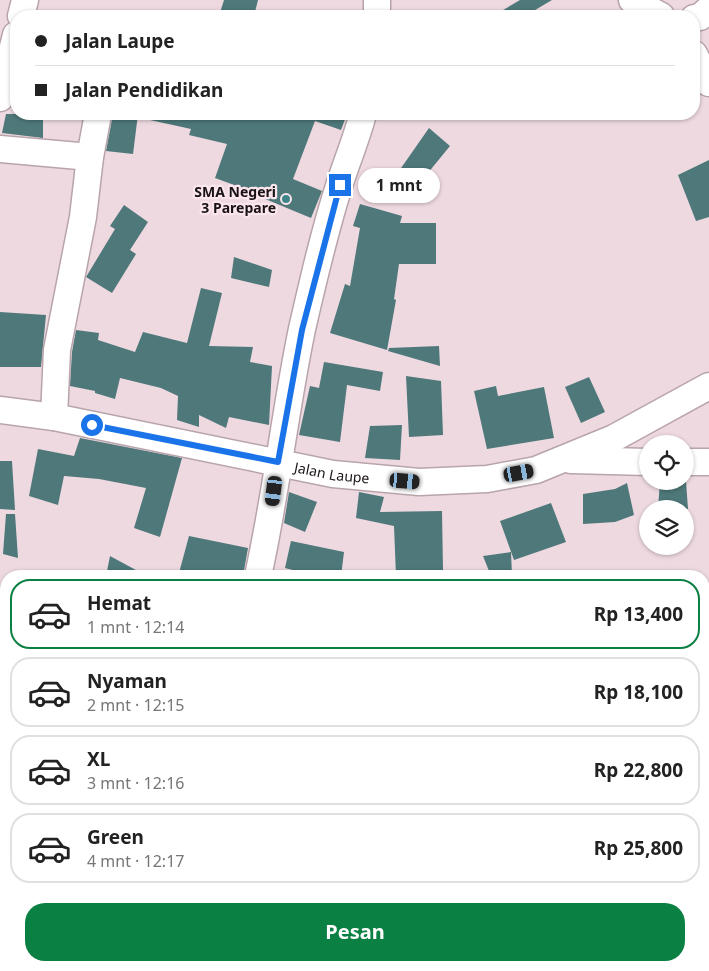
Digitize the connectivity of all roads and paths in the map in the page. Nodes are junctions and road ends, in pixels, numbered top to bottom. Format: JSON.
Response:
{"nodes":[{"id":1,"x":632,"y":0,"type":"edge"},
{"id":2,"x":650,"y":10,"type":"edge"},
{"id":3,"x":10,"y":59,"type":"edge"},
{"id":4,"x":700,"y":66,"type":"edge"},
{"id":5,"x":709,"y":83,"type":"edge"},
{"id":6,"x":0,"y":98,"type":"edge"},
{"id":7,"x":97,"y":120,"type":"edge"},
{"id":8,"x":362,"y":120,"type":"edge"},
{"id":9,"x":0,"y":149,"type":"edge"},
{"id":10,"x":90,"y":158,"type":"junction"},
{"id":11,"x":709,"y":386,"type":"edge"},
{"id":12,"x":0,"y":410,"type":"edge"},
{"id":13,"x":54,"y":417,"type":"junction"},
{"id":14,"x":565,"y":460,"type":"junction"},
{"id":15,"x":278,"y":462,"type":"junction"},
{"id":16,"x":639,"y":462,"type":"edge"},
{"id":17,"x":694,"y":462,"type":"edge"},
{"id":18,"x":709,"y":462,"type":"edge"},
{"id":19,"x":259,"y":570,"type":"edge"}],
"edges":[{"from":1,"to":2,"type":"street"},
{"from":3,"to":6,"type":"street"},
{"from":4,"to":5,"type":"street"},
{"from":7,"to":10,"type":"street"},
{"from":8,"to":15,"type":"street"},
{"from":9,"to":10,"type":"street"},
{"from":10,"to":13,"type":"street"},
{"from":11,"to":14,"type":"street","name":"Jalan Laupe"},
{"from":12,"to":13,"type":"street","name":"Jalan Laupe"},
{"from":13,"to":15,"type":"street","name":"Jalan Laupe"},
{"from":14,"to":15,"type":"street","name":"Jalan Laupe"},
{"from":14,"to":16,"type":"street"},
{"from":15,"to":19,"type":"street"},
{"from":17,"to":18,"type":"street"}]}
